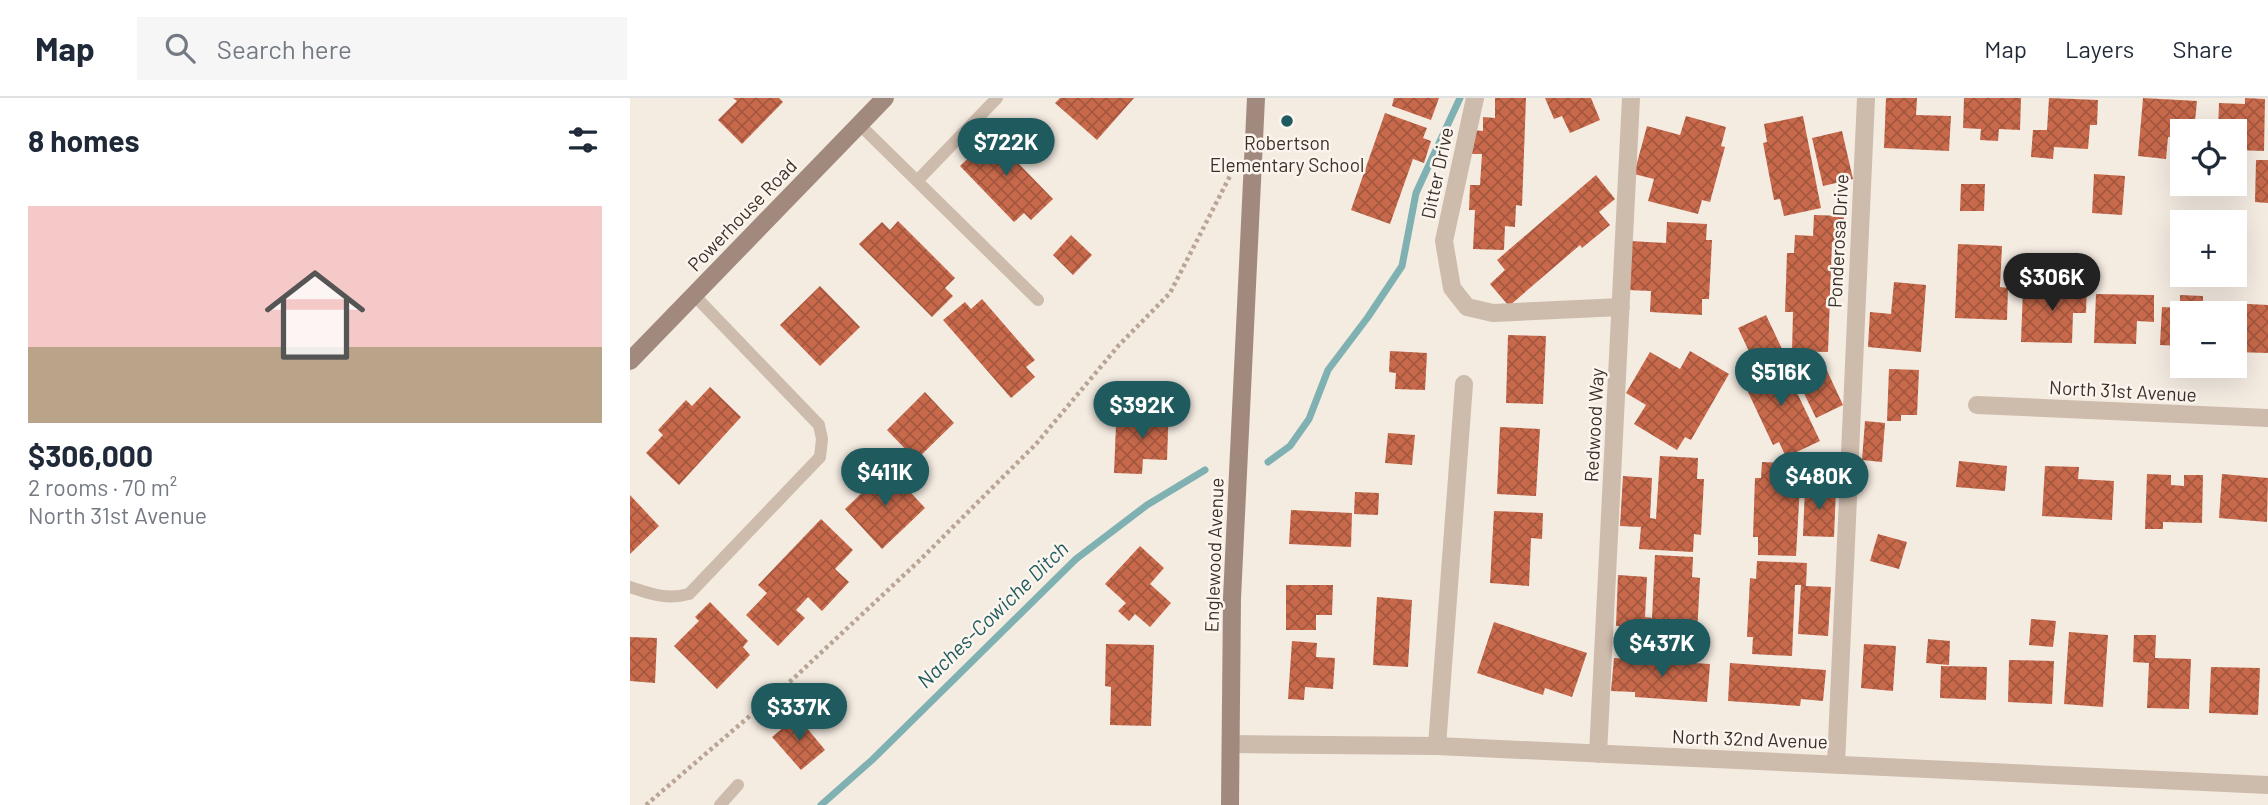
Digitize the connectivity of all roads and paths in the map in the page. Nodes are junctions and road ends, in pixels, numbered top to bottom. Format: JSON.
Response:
{"nodes":[{"id":1,"x":885,"y":98,"type":"edge"},
{"id":2,"x":997,"y":98,"type":"edge"},
{"id":3,"x":1256,"y":98,"type":"edge"},
{"id":4,"x":1475,"y":98,"type":"edge"},
{"id":5,"x":1631,"y":98,"type":"edge"},
{"id":6,"x":1866,"y":98,"type":"edge"},
{"id":7,"x":859,"y":124,"type":"junction"},
{"id":8,"x":1231,"y":174,"type":"dead end"},
{"id":9,"x":917,"y":181,"type":"junction"},
{"id":10,"x":694,"y":295,"type":"junction"},
{"id":11,"x":1038,"y":300,"type":"dead end"},
{"id":12,"x":1621,"y":307,"type":"junction"},
{"id":13,"x":630,"y":361,"type":"edge"},
{"id":14,"x":1464,"y":384,"type":"dead end"},
{"id":15,"x":1977,"y":405,"type":"dead end"},
{"id":16,"x":2268,"y":418,"type":"edge"},
{"id":17,"x":630,"y":587,"type":"edge"},
{"id":18,"x":1231,"y":744,"type":"junction"},
{"id":19,"x":1437,"y":746,"type":"junction"},
{"id":20,"x":1598,"y":754,"type":"junction"},
{"id":21,"x":1836,"y":764,"type":"junction"},
{"id":22,"x":738,"y":785,"type":"dead end"},
{"id":23,"x":2268,"y":785,"type":"edge"},
{"id":24,"x":646,"y":805,"type":"edge"},
{"id":25,"x":720,"y":805,"type":"edge"},
{"id":26,"x":1230,"y":805,"type":"edge"}],
"edges":[{"from":1,"to":7,"type":"street","name":"Powerhouse Road"},
{"from":2,"to":9,"type":"lane"},
{"from":3,"to":18,"type":"street","name":"Englewood Avenue"},
{"from":4,"to":12,"type":"street","name":"Ditter Drive"},
{"from":5,"to":12,"type":"street","name":"Redwood Way"},
{"from":6,"to":21,"type":"street","name":"Ponderosa Drive"},
{"from":7,"to":9,"type":"lane"},
{"from":7,"to":10,"type":"street","name":"Powerhouse Road"},
{"from":8,"to":24,"type":"path"},
{"from":9,"to":11,"type":"lane"},
{"from":10,"to":13,"type":"street","name":"Powerhouse Road"},
{"from":10,"to":17,"type":"lane"},
{"from":12,"to":20,"type":"street","name":"Redwood Way"},
{"from":14,"to":19,"type":"street"},
{"from":15,"to":16,"type":"street","name":"North 31st Avenue"},
{"from":18,"to":19,"type":"street","name":"North 32nd Avenue"},
{"from":18,"to":26,"type":"street","name":"Englewood Avenue"},
{"from":19,"to":20,"type":"street","name":"North 32nd Avenue"},
{"from":20,"to":21,"type":"street","name":"North 32nd Avenue"},
{"from":21,"to":23,"type":"street","name":"North 32nd Avenue"},
{"from":22,"to":25,"type":"lane"}]}
